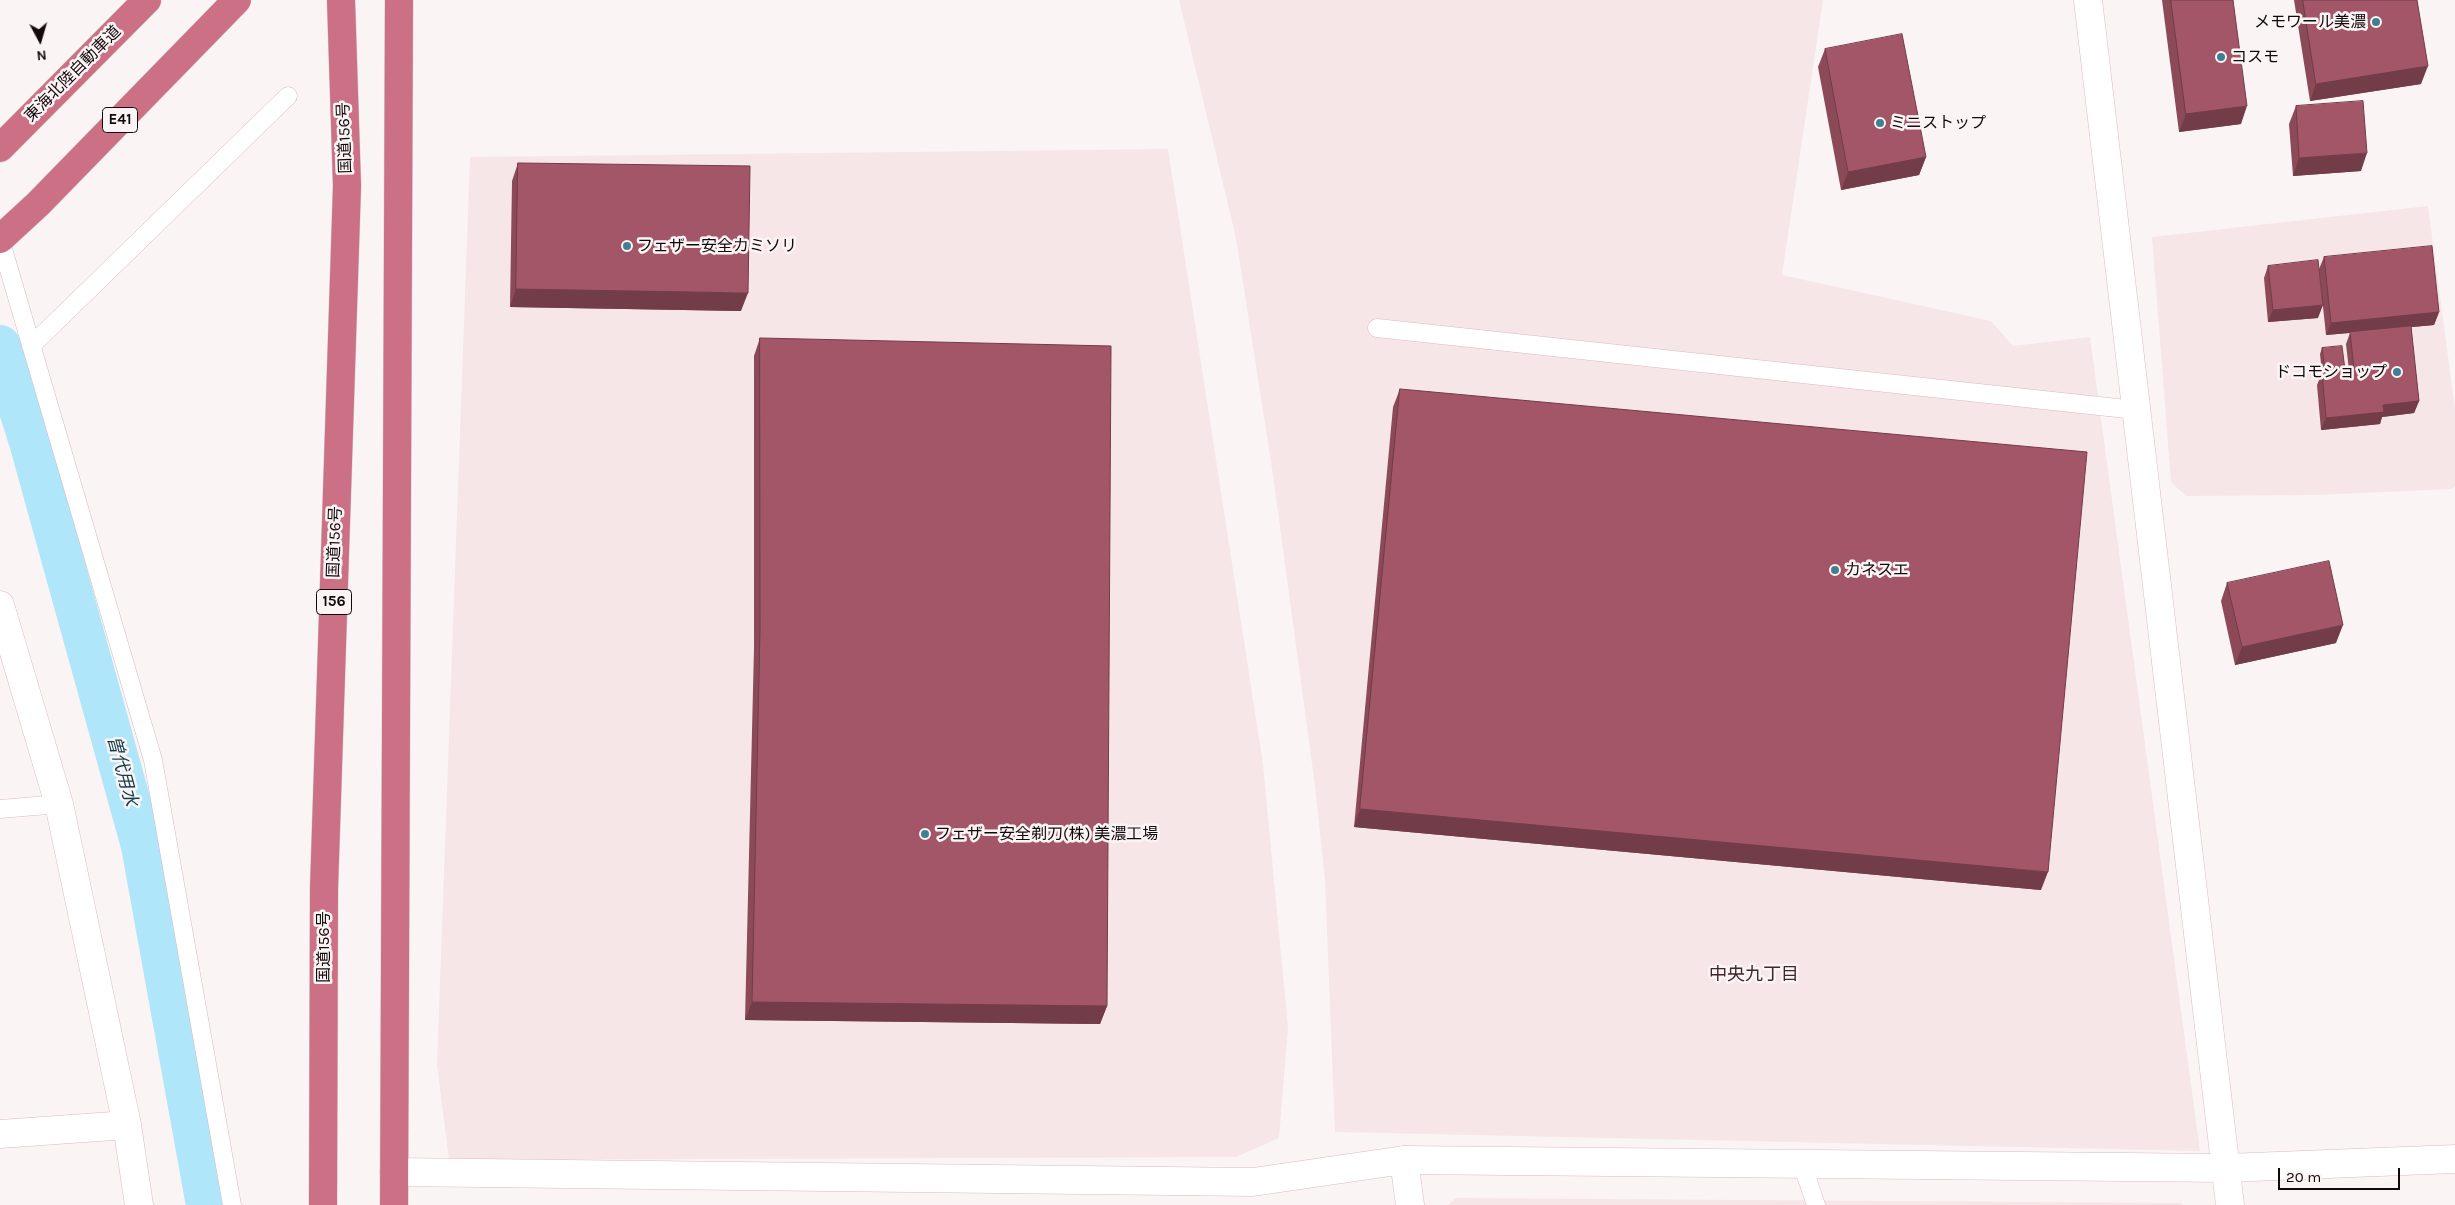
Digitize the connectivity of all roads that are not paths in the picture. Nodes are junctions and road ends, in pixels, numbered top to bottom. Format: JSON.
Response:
{"nodes":[{"id":1,"x":146,"y":0,"type":"edge"},
{"id":2,"x":237,"y":0,"type":"edge"},
{"id":3,"x":253,"y":0,"type":"edge"},
{"id":4,"x":341,"y":0,"type":"edge"},
{"id":5,"x":399,"y":0,"type":"edge"},
{"id":6,"x":2088,"y":0,"type":"edge"},
{"id":7,"x":288,"y":96,"type":"dead end"},
{"id":8,"x":0,"y":148,"type":"edge"},
{"id":9,"x":38,"y":204,"type":"junction"},
{"id":10,"x":0,"y":239,"type":"edge"},
{"id":11,"x":1377,"y":328,"type":"dead end"},
{"id":12,"x":31,"y":346,"type":"junction"},
{"id":13,"x":2136,"y":410,"type":"junction"},
{"id":14,"x":0,"y":605,"type":"edge"},
{"id":15,"x":59,"y":804,"type":"junction"},
{"id":16,"x":0,"y":809,"type":"edge"},
{"id":17,"x":127,"y":1125,"type":"junction"},
{"id":18,"x":0,"y":1134,"type":"edge"},
{"id":19,"x":2455,"y":1159,"type":"edge"},
{"id":20,"x":1404,"y":1160,"type":"junction"},
{"id":21,"x":1802,"y":1164,"type":"junction"},
{"id":22,"x":2226,"y":1168,"type":"junction"},
{"id":23,"x":394,"y":1172,"type":"junction"},
{"id":24,"x":139,"y":1205,"type":"edge"},
{"id":25,"x":232,"y":1205,"type":"edge"},
{"id":26,"x":323,"y":1205,"type":"edge"},
{"id":27,"x":394,"y":1205,"type":"edge"},
{"id":28,"x":1410,"y":1205,"type":"edge"},
{"id":29,"x":1816,"y":1205,"type":"edge"},
{"id":30,"x":2230,"y":1205,"type":"edge"}],
"edges":[{"from":1,"to":8,"type":"highway","name":"東海北陸自動車道"},
{"from":2,"to":9,"type":"highway","number":"E41","bridge":true},
{"from":3,"to":9,"type":"highway","bridge":true},
{"from":4,"to":26,"type":"highway","name":"国道156号","number":"156"},
{"from":5,"to":23,"type":"highway"},
{"from":6,"to":13,"type":"street"},
{"from":7,"to":12,"type":"lane"},
{"from":9,"to":10,"type":"highway","number":"E41","bridge":true},
{"from":10,"to":12,"type":"lane"},
{"from":11,"to":13,"type":"lane"},
{"from":12,"to":25,"type":"lane"},
{"from":13,"to":22,"type":"street"},
{"from":14,"to":15,"type":"street"},
{"from":15,"to":16,"type":"lane"},
{"from":15,"to":17,"type":"street"},
{"from":17,"to":18,"type":"street"},
{"from":17,"to":24,"type":"street"},
{"from":19,"to":22,"type":"street"},
{"from":20,"to":21,"type":"street"},
{"from":20,"to":23,"type":"street"},
{"from":20,"to":28,"type":"street"},
{"from":21,"to":22,"type":"street"},
{"from":21,"to":29,"type":"lane"},
{"from":22,"to":30,"type":"street"},
{"from":23,"to":27,"type":"highway"}]}
